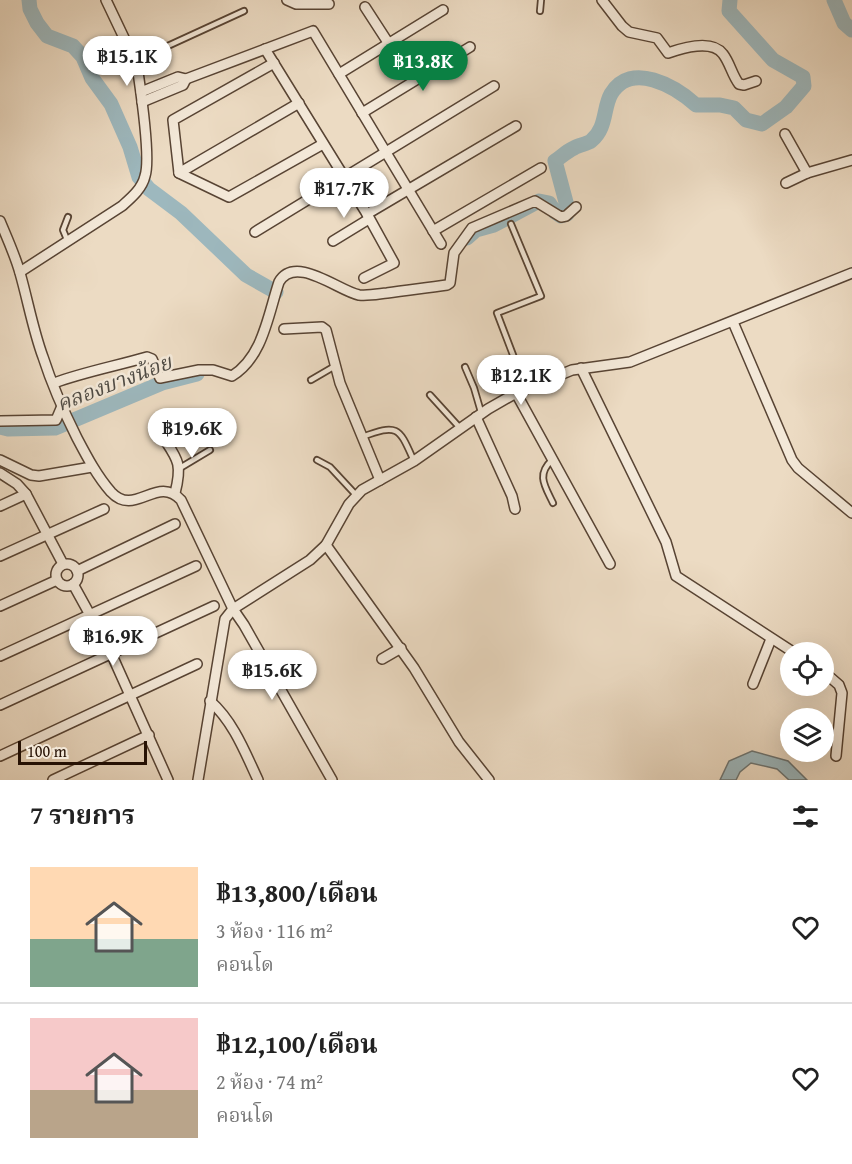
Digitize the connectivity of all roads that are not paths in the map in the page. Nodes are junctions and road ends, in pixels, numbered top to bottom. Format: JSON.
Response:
{"nodes":[{"id":1,"x":106,"y":0,"type":"edge"},
{"id":2,"x":287,"y":0,"type":"edge"},
{"id":3,"x":541,"y":0,"type":"edge"},
{"id":4,"x":603,"y":0,"type":"edge"},
{"id":5,"x":329,"y":4,"type":"dead end"},
{"id":6,"x":365,"y":7,"type":"dead end"},
{"id":7,"x":443,"y":10,"type":"dead end"},
{"id":8,"x":244,"y":11,"type":"dead end"},
{"id":9,"x":540,"y":11,"type":"dead end"},
{"id":10,"x":389,"y":44,"type":"junction"},
{"id":11,"x":471,"y":47,"type":"dead end"},
{"id":12,"x":265,"y":49,"type":"junction"},
{"id":13,"x":135,"y":61,"type":"junction"},
{"id":14,"x":274,"y":63,"type":"junction"},
{"id":15,"x":339,"y":74,"type":"junction"},
{"id":16,"x":186,"y":79,"type":"junction"},
{"id":17,"x":756,"y":81,"type":"dead end"},
{"id":18,"x":494,"y":86,"type":"dead end"},
{"id":19,"x":141,"y":92,"type":"junction"},
{"id":20,"x":142,"y":102,"type":"junction"},
{"id":21,"x":298,"y":103,"type":"junction"},
{"id":22,"x":362,"y":113,"type":"junction"},
{"id":23,"x":516,"y":126,"type":"dead end"},
{"id":24,"x":785,"y":134,"type":"dead end"},
{"id":25,"x":323,"y":144,"type":"junction"},
{"id":26,"x":385,"y":152,"type":"junction"},
{"id":27,"x":852,"y":160,"type":"edge"},
{"id":28,"x":541,"y":168,"type":"dead end"},
{"id":29,"x":178,"y":173,"type":"junction"},
{"id":30,"x":807,"y":173,"type":"junction"},
{"id":31,"x":344,"y":178,"type":"junction"},
{"id":32,"x":786,"y":183,"type":"dead end"},
{"id":33,"x":408,"y":190,"type":"junction"},
{"id":34,"x":576,"y":207,"type":"dead end"},
{"id":35,"x":68,"y":217,"type":"dead end"},
{"id":36,"x":368,"y":217,"type":"junction"},
{"id":37,"x":0,"y":221,"type":"edge"},
{"id":38,"x":511,"y":225,"type":"dead end"},
{"id":39,"x":433,"y":231,"type":"junction"},
{"id":40,"x":255,"y":232,"type":"dead end"},
{"id":41,"x":333,"y":241,"type":"dead end"},
{"id":42,"x":68,"y":242,"type":"junction"},
{"id":43,"x":441,"y":244,"type":"dead end"},
{"id":44,"x":20,"y":272,"type":"junction"},
{"id":45,"x":852,"y":273,"type":"edge"},
{"id":46,"x":364,"y":278,"type":"dead end"},
{"id":47,"x":733,"y":322,"type":"junction"},
{"id":48,"x":284,"y":329,"type":"dead end"},
{"id":49,"x":335,"y":365,"type":"junction"},
{"id":50,"x":465,"y":367,"type":"dead end"},
{"id":51,"x":581,"y":368,"type":"junction"},
{"id":52,"x":311,"y":380,"type":"dead end"},
{"id":53,"x":54,"y":383,"type":"junction"},
{"id":54,"x":526,"y":389,"type":"junction"},
{"id":55,"x":516,"y":393,"type":"junction"},
{"id":56,"x":430,"y":395,"type":"dead end"},
{"id":57,"x":63,"y":408,"type":"junction"},
{"id":58,"x":479,"y":415,"type":"junction"},
{"id":59,"x":0,"y":421,"type":"edge"},
{"id":60,"x":460,"y":428,"type":"junction"},
{"id":61,"x":161,"y":434,"type":"dead end"},
{"id":62,"x":362,"y":437,"type":"junction"},
{"id":63,"x":210,"y":450,"type":"dead end"},
{"id":64,"x":553,"y":459,"type":"junction"},
{"id":65,"x":0,"y":460,"type":"edge"},
{"id":66,"x":317,"y":460,"type":"dead end"},
{"id":67,"x":414,"y":461,"type":"junction"},
{"id":68,"x":92,"y":467,"type":"junction"},
{"id":69,"x":180,"y":468,"type":"junction"},
{"id":70,"x":0,"y":473,"type":"edge"},
{"id":71,"x":380,"y":480,"type":"junction"},
{"id":72,"x":175,"y":493,"type":"junction"},
{"id":73,"x":26,"y":494,"type":"junction"},
{"id":74,"x":356,"y":495,"type":"junction"},
{"id":75,"x":553,"y":503,"type":"dead end"},
{"id":76,"x":0,"y":506,"type":"edge"},
{"id":77,"x":104,"y":509,"type":"dead end"},
{"id":78,"x":516,"y":509,"type":"dead end"},
{"id":79,"x":852,"y":513,"type":"edge"},
{"id":80,"x":175,"y":524,"type":"dead end"},
{"id":81,"x":46,"y":534,"type":"junction"},
{"id":82,"x":326,"y":546,"type":"junction"},
{"id":83,"x":0,"y":556,"type":"edge"},
{"id":84,"x":63,"y":564,"type":"junction"},
{"id":85,"x":610,"y":564,"type":"dead end"},
{"id":86,"x":196,"y":566,"type":"dead end"},
{"id":87,"x":77,"y":572,"type":"junction"},
{"id":88,"x":57,"y":580,"type":"junction"},
{"id":89,"x":73,"y":584,"type":"junction"},
{"id":90,"x":0,"y":606,"type":"edge"},
{"id":91,"x":214,"y":606,"type":"dead end"},
{"id":92,"x":233,"y":609,"type":"junction"},
{"id":93,"x":90,"y":614,"type":"junction"},
{"id":94,"x":771,"y":639,"type":"junction"},
{"id":95,"x":780,"y":644,"type":"edge"},
{"id":96,"x":401,"y":648,"type":"junction"},
{"id":97,"x":111,"y":653,"type":"junction"},
{"id":98,"x":0,"y":656,"type":"edge"},
{"id":99,"x":382,"y":659,"type":"dead end"},
{"id":100,"x":197,"y":664,"type":"dead end"},
{"id":101,"x":834,"y":681,"type":"edge"},
{"id":102,"x":753,"y":684,"type":"dead end"},
{"id":103,"x":130,"y":695,"type":"junction"},
{"id":104,"x":210,"y":700,"type":"junction"},
{"id":105,"x":0,"y":705,"type":"edge"},
{"id":106,"x":149,"y":735,"type":"junction"},
{"id":107,"x":0,"y":756,"type":"edge"},
{"id":108,"x":836,"y":756,"type":"dead end"},
{"id":109,"x":166,"y":779,"type":"edge"},
{"id":110,"x":53,"y":780,"type":"edge"},
{"id":111,"x":198,"y":780,"type":"edge"},
{"id":112,"x":258,"y":780,"type":"edge"},
{"id":113,"x":332,"y":780,"type":"edge"},
{"id":114,"x":489,"y":780,"type":"edge"}],
"edges":[{"from":1,"to":13,"type":"street"},
{"from":2,"to":5,"type":"street"},
{"from":3,"to":9,"type":"lane"},
{"from":4,"to":17,"type":"street"},
{"from":6,"to":10,"type":"street"},
{"from":7,"to":10,"type":"street"},
{"from":8,"to":13,"type":"lane"},
{"from":10,"to":15,"type":"street"},
{"from":11,"to":22,"type":"street"},
{"from":12,"to":14,"type":"street"},
{"from":12,"to":15,"type":"street"},
{"from":12,"to":16,"type":"street"},
{"from":13,"to":19,"type":"street"},
{"from":14,"to":21,"type":"street"},
{"from":14,"to":29,"type":"street"},
{"from":15,"to":22,"type":"street"},
{"from":16,"to":19,"type":"street"},
{"from":16,"to":20,"type":"street"},
{"from":18,"to":26,"type":"street"},
{"from":19,"to":20,"type":"street"},
{"from":20,"to":42,"type":"street"},
{"from":21,"to":25,"type":"street"},
{"from":21,"to":29,"type":"street"},
{"from":22,"to":26,"type":"street"},
{"from":23,"to":33,"type":"street"},
{"from":24,"to":30,"type":"street"},
{"from":25,"to":29,"type":"street"},
{"from":25,"to":31,"type":"street"},
{"from":26,"to":31,"type":"street"},
{"from":26,"to":33,"type":"street"},
{"from":27,"to":30,"type":"street"},
{"from":28,"to":39,"type":"street"},
{"from":30,"to":32,"type":"street"},
{"from":31,"to":36,"type":"street"},
{"from":31,"to":40,"type":"street"},
{"from":33,"to":36,"type":"street"},
{"from":33,"to":39,"type":"street"},
{"from":34,"to":53,"type":"street"},
{"from":35,"to":42,"type":"lane"},
{"from":36,"to":41,"type":"street"},
{"from":36,"to":46,"type":"street"},
{"from":37,"to":44,"type":"street"},
{"from":38,"to":54,"type":"lane"},
{"from":39,"to":43,"type":"street"},
{"from":42,"to":44,"type":"street"},
{"from":44,"to":53,"type":"street"},
{"from":45,"to":47,"type":"street"},
{"from":47,"to":51,"type":"street"},
{"from":47,"to":79,"type":"street"},
{"from":48,"to":49,"type":"street"},
{"from":49,"to":52,"type":"lane"},
{"from":49,"to":62,"type":"street"},
{"from":50,"to":58,"type":"lane"},
{"from":51,"to":54,"type":"street"},
{"from":51,"to":94,"type":"street"},
{"from":53,"to":57,"type":"street"},
{"from":54,"to":55,"type":"street"},
{"from":55,"to":58,"type":"street"},
{"from":55,"to":64,"type":"street"},
{"from":56,"to":60,"type":"lane"},
{"from":57,"to":59,"type":"street"},
{"from":57,"to":68,"type":"street"},
{"from":58,"to":60,"type":"street"},
{"from":58,"to":78,"type":"street"},
{"from":60,"to":67,"type":"street"},
{"from":61,"to":69,"type":"street"},
{"from":62,"to":67,"type":"lane"},
{"from":62,"to":71,"type":"street"},
{"from":63,"to":69,"type":"lane"},
{"from":64,"to":75,"type":"lane"},
{"from":64,"to":85,"type":"street"},
{"from":65,"to":68,"type":"street"},
{"from":66,"to":74,"type":"lane"},
{"from":67,"to":71,"type":"street"},
{"from":68,"to":72,"type":"street"},
{"from":69,"to":72,"type":"street"},
{"from":70,"to":73,"type":"street"},
{"from":71,"to":74,"type":"street"},
{"from":72,"to":92,"type":"street"},
{"from":73,"to":76,"type":"street"},
{"from":73,"to":81,"type":"street"},
{"from":74,"to":82,"type":"street"},
{"from":77,"to":81,"type":"street"},
{"from":80,"to":87,"type":"street"},
{"from":81,"to":83,"type":"street"},
{"from":81,"to":84,"type":"street"},
{"from":82,"to":92,"type":"street"},
{"from":82,"to":96,"type":"street"},
{"from":84,"to":87,"type":"street"},
{"from":84,"to":88,"type":"street"},
{"from":86,"to":93,"type":"street"},
{"from":87,"to":89,"type":"street"},
{"from":88,"to":89,"type":"street"},
{"from":88,"to":90,"type":"street"},
{"from":89,"to":93,"type":"street"},
{"from":91,"to":97,"type":"street"},
{"from":92,"to":104,"type":"street"},
{"from":92,"to":113,"type":"street"},
{"from":93,"to":97,"type":"street"},
{"from":93,"to":98,"type":"street"},
{"from":94,"to":95,"type":"street"},
{"from":94,"to":102,"type":"street"},
{"from":96,"to":99,"type":"street"},
{"from":96,"to":114,"type":"street"},
{"from":97,"to":103,"type":"street"},
{"from":97,"to":105,"type":"street"},
{"from":100,"to":103,"type":"street"},
{"from":101,"to":108,"type":"street"},
{"from":103,"to":106,"type":"street"},
{"from":103,"to":107,"type":"street"},
{"from":104,"to":111,"type":"street"},
{"from":104,"to":112,"type":"street"},
{"from":106,"to":109,"type":"street"},
{"from":106,"to":110,"type":"street"}]}
